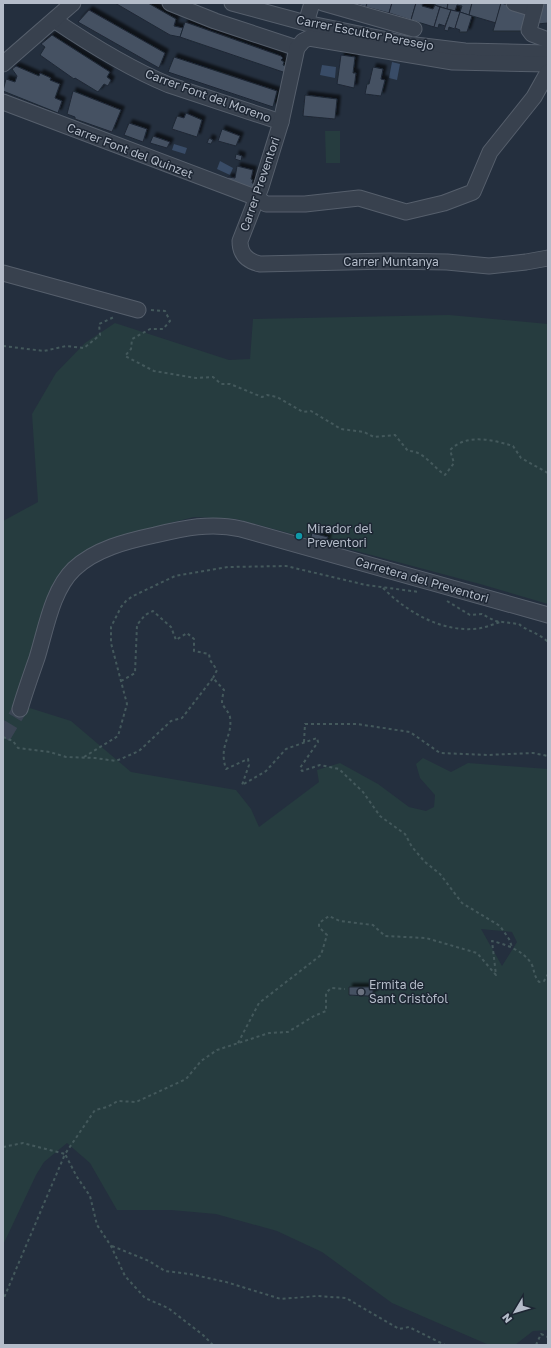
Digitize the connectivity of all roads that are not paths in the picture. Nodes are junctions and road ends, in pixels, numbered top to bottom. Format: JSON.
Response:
{"nodes":[{"id":1,"x":73,"y":3,"type":"edge"},
{"id":2,"x":170,"y":3,"type":"edge"},
{"id":3,"x":232,"y":3,"type":"edge"},
{"id":4,"x":315,"y":3,"type":"edge"},
{"id":5,"x":514,"y":3,"type":"edge"},
{"id":6,"x":535,"y":6,"type":"edge"},
{"id":7,"x":54,"y":20,"type":"junction"},
{"id":8,"x":306,"y":22,"type":"junction"},
{"id":9,"x":414,"y":29,"type":"dead end"},
{"id":10,"x":548,"y":40,"type":"edge"},
{"id":11,"x":300,"y":44,"type":"junction"},
{"id":12,"x":548,"y":53,"type":"edge"},
{"id":13,"x":3,"y":64,"type":"edge"},
{"id":14,"x":548,"y":64,"type":"edge"},
{"id":15,"x":548,"y":72,"type":"edge"},
{"id":16,"x":3,"y":102,"type":"edge"},
{"id":17,"x":281,"y":122,"type":"junction"},
{"id":18,"x":257,"y":198,"type":"junction"},
{"id":19,"x":240,"y":249,"type":"joint"},
{"id":20,"x":548,"y":258,"type":"edge"},
{"id":21,"x":3,"y":273,"type":"edge"},
{"id":22,"x":133,"y":309,"type":"road end"},
{"id":23,"x":548,"y":615,"type":"edge"},
{"id":24,"x":20,"y":709,"type":"tunnel mouth"}],
"edges":[{"from":1,"to":7,"type":"street"},
{"from":2,"to":11,"type":"street","name":"Carrer Escultor Peresejo"},
{"from":3,"to":8,"type":"street","name":"Carrer Escultor Peresejo"},
{"from":4,"to":8,"type":"street"},
{"from":4,"to":9,"type":"street","name":"Carrer Escultor Peresejo"},
{"from":5,"to":6,"type":"street"},
{"from":6,"to":10,"type":"street"},
{"from":7,"to":13,"type":"street"},
{"from":7,"to":17,"type":"street","name":"Carrer Font del Moreno"},
{"from":8,"to":12,"type":"street","name":"Carrer Escultor Peresejo"},
{"from":11,"to":14,"type":"street","name":"Carrer Escultor Peresejo"},
{"from":11,"to":17,"type":"street","name":"Carrer Preventori"},
{"from":15,"to":18,"type":"street","name":"Carrer Font del Quinzet"},
{"from":16,"to":18,"type":"street","name":"Carrer Font del Quinzet"},
{"from":17,"to":18,"type":"street","name":"Carrer Preventori"},
{"from":18,"to":19,"type":"street","name":"Carrer Preventori"},
{"from":19,"to":20,"type":"street","name":"Carrer Muntanya"},
{"from":21,"to":22,"type":"street"},
{"from":23,"to":24,"type":"street","name":"Carretera del Preventori"}]}
